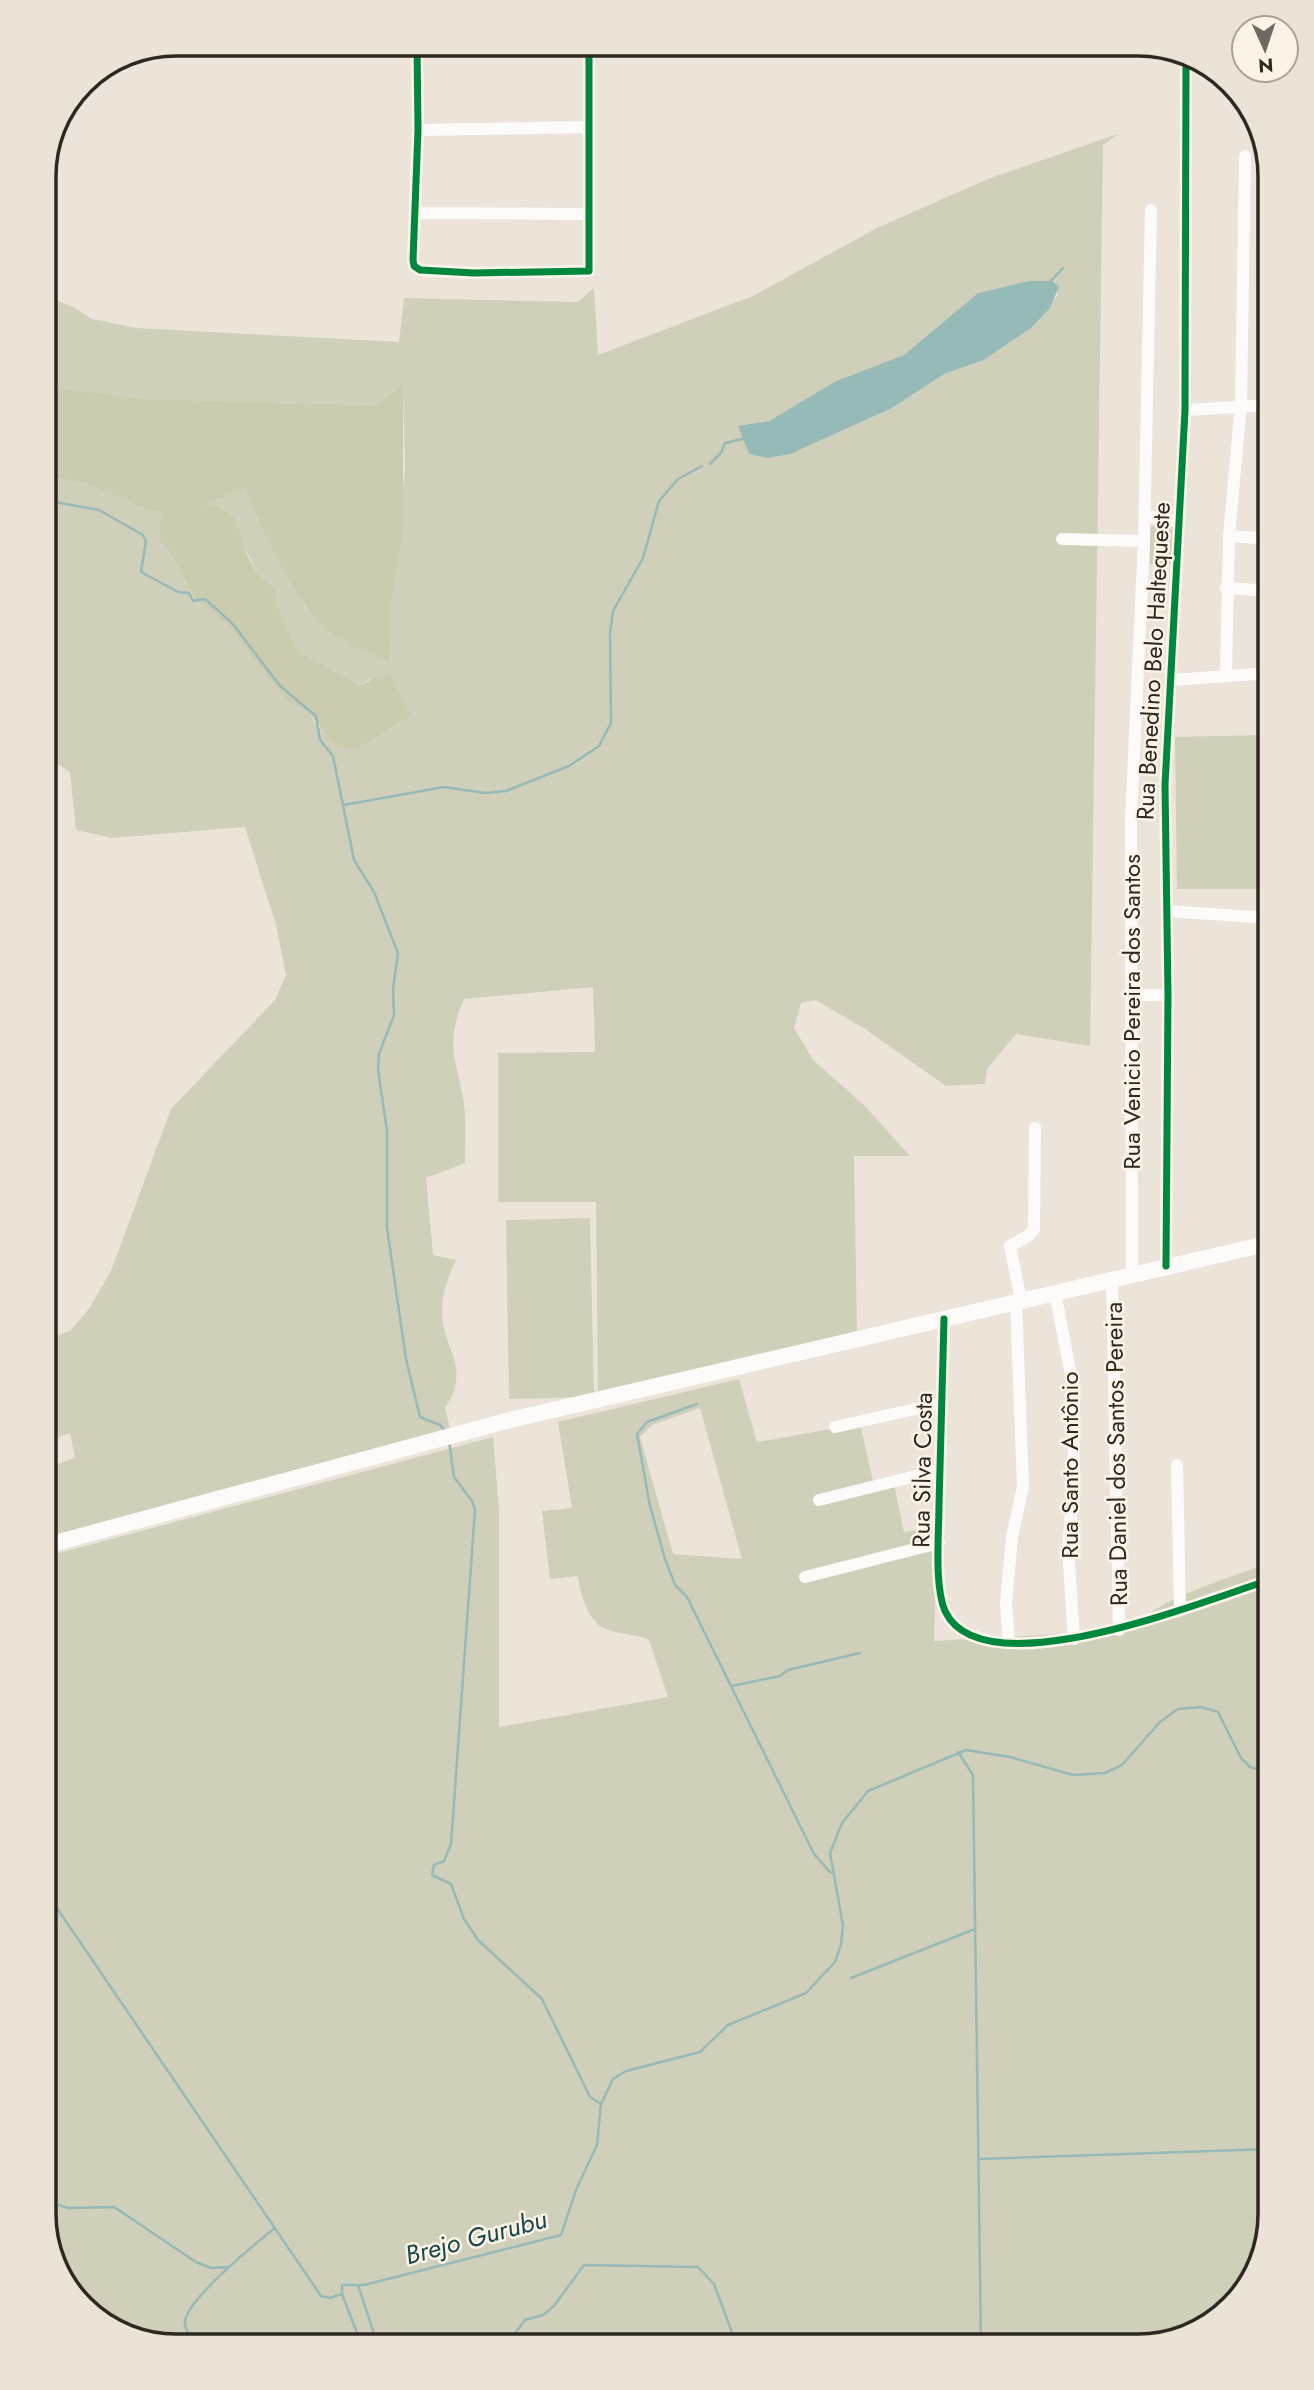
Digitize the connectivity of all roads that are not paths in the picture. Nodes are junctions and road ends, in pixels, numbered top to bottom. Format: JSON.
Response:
{"nodes":[{"id":1,"x":417,"y":56,"type":"edge"},
{"id":2,"x":589,"y":56,"type":"edge"},
{"id":3,"x":1186,"y":66,"type":"edge"},
{"id":4,"x":589,"y":127,"type":"junction"},
{"id":5,"x":418,"y":130,"type":"junction"},
{"id":6,"x":1245,"y":156,"type":"dead end"},
{"id":7,"x":1150,"y":210,"type":"dead end"},
{"id":8,"x":415,"y":213,"type":"junction"},
{"id":9,"x":587,"y":214,"type":"junction"},
{"id":10,"x":1241,"y":405,"type":"junction"},
{"id":11,"x":1258,"y":405,"type":"edge"},
{"id":12,"x":1185,"y":410,"type":"junction"},
{"id":13,"x":1144,"y":516,"type":"junction"},
{"id":14,"x":1178,"y":521,"type":"junction"},
{"id":15,"x":1229,"y":536,"type":"junction"},
{"id":16,"x":1258,"y":538,"type":"edge"},
{"id":17,"x":1062,"y":539,"type":"dead end"},
{"id":18,"x":1144,"y":541,"type":"junction"},
{"id":19,"x":1226,"y":587,"type":"junction"},
{"id":20,"x":1258,"y":590,"type":"edge"},
{"id":21,"x":1258,"y":673,"type":"edge"},
{"id":22,"x":1226,"y":674,"type":"junction"},
{"id":23,"x":1171,"y":680,"type":"junction"},
{"id":24,"x":1167,"y":911,"type":"junction"},
{"id":25,"x":1258,"y":917,"type":"edge"},
{"id":26,"x":1132,"y":995,"type":"junction"},
{"id":27,"x":1168,"y":995,"type":"junction"},
{"id":28,"x":1035,"y":1128,"type":"dead end"},
{"id":29,"x":1258,"y":1246,"type":"edge"},
{"id":30,"x":1166,"y":1266,"type":"junction"},
{"id":31,"x":1132,"y":1273,"type":"junction"},
{"id":32,"x":1112,"y":1278,"type":"junction"},
{"id":33,"x":1055,"y":1292,"type":"junction"},
{"id":34,"x":1019,"y":1301,"type":"junction"},
{"id":35,"x":944,"y":1319,"type":"junction"},
{"id":36,"x":942,"y":1403,"type":"junction"},
{"id":37,"x":835,"y":1427,"type":"dead end"},
{"id":38,"x":1177,"y":1465,"type":"dead end"},
{"id":39,"x":940,"y":1470,"type":"junction"},
{"id":40,"x":819,"y":1500,"type":"dead end"},
{"id":41,"x":56,"y":1543,"type":"edge"},
{"id":42,"x":939,"y":1544,"type":"junction"},
{"id":43,"x":805,"y":1577,"type":"dead end"},
{"id":44,"x":1258,"y":1584,"type":"edge"},
{"id":45,"x":1180,"y":1610,"type":"junction"},
{"id":46,"x":1119,"y":1630,"type":"junction"},
{"id":47,"x":1074,"y":1640,"type":"junction"},
{"id":48,"x":1009,"y":1642,"type":"junction"}],
"edges":[{"from":1,"to":5,"type":"street"},
{"from":2,"to":4,"type":"street"},
{"from":3,"to":12,"type":"street","name":"Rua Benedino Belo Haltequeste"},
{"from":4,"to":5,"type":"street"},
{"from":4,"to":9,"type":"street"},
{"from":5,"to":8,"type":"street"},
{"from":6,"to":10,"type":"street"},
{"from":7,"to":13,"type":"street","name":"Rua Venicio Pereira dos Santos"},
{"from":8,"to":9,"type":"street"},
{"from":8,"to":9,"type":"street"},
{"from":10,"to":11,"type":"street"},
{"from":10,"to":12,"type":"street"},
{"from":10,"to":15,"type":"street"},
{"from":12,"to":14,"type":"street","name":"Rua Benedino Belo Haltequeste"},
{"from":13,"to":14,"type":"street"},
{"from":13,"to":18,"type":"street","name":"Rua Venicio Pereira dos Santos"},
{"from":14,"to":23,"type":"street","name":"Rua Benedino Belo Haltequeste"},
{"from":15,"to":16,"type":"street"},
{"from":15,"to":19,"type":"street"},
{"from":17,"to":18,"type":"street"},
{"from":18,"to":26,"type":"street","name":"Rua Venicio Pereira dos Santos"},
{"from":19,"to":20,"type":"street"},
{"from":19,"to":22,"type":"street"},
{"from":21,"to":22,"type":"street"},
{"from":22,"to":23,"type":"street"},
{"from":23,"to":24,"type":"street","name":"Rua Benedino Belo Haltequeste"},
{"from":24,"to":25,"type":"street"},
{"from":24,"to":27,"type":"street","name":"Rua Benedino Belo Haltequeste"},
{"from":26,"to":27,"type":"street"},
{"from":26,"to":31,"type":"street","name":"Rua Venicio Pereira dos Santos"},
{"from":27,"to":30,"type":"street","name":"Rua Benedino Belo Haltequeste"},
{"from":28,"to":34,"type":"street"},
{"from":29,"to":30,"type":"main road"},
{"from":30,"to":31,"type":"main road"},
{"from":31,"to":32,"type":"main road"},
{"from":32,"to":33,"type":"main road"},
{"from":32,"to":46,"type":"street","name":"Rua Daniel dos Santos Pereira"},
{"from":33,"to":34,"type":"main road"},
{"from":33,"to":47,"type":"street","name":"Rua Santo Antônio"},
{"from":34,"to":35,"type":"main road"},
{"from":34,"to":48,"type":"street"},
{"from":35,"to":36,"type":"street","name":"Rua Silva Costa"},
{"from":35,"to":41,"type":"main road"},
{"from":36,"to":37,"type":"street"},
{"from":36,"to":39,"type":"street","name":"Rua Silva Costa"},
{"from":38,"to":45,"type":"street"},
{"from":39,"to":40,"type":"street"},
{"from":39,"to":42,"type":"street","name":"Rua Silva Costa"},
{"from":42,"to":43,"type":"street"},
{"from":42,"to":48,"type":"street","name":"Rua Silva Costa"},
{"from":44,"to":45,"type":"street","name":"Rua Silva Costa"},
{"from":45,"to":46,"type":"street","name":"Rua Silva Costa"},
{"from":46,"to":47,"type":"street","name":"Rua Silva Costa"},
{"from":47,"to":48,"type":"street","name":"Rua Silva Costa"}]}
